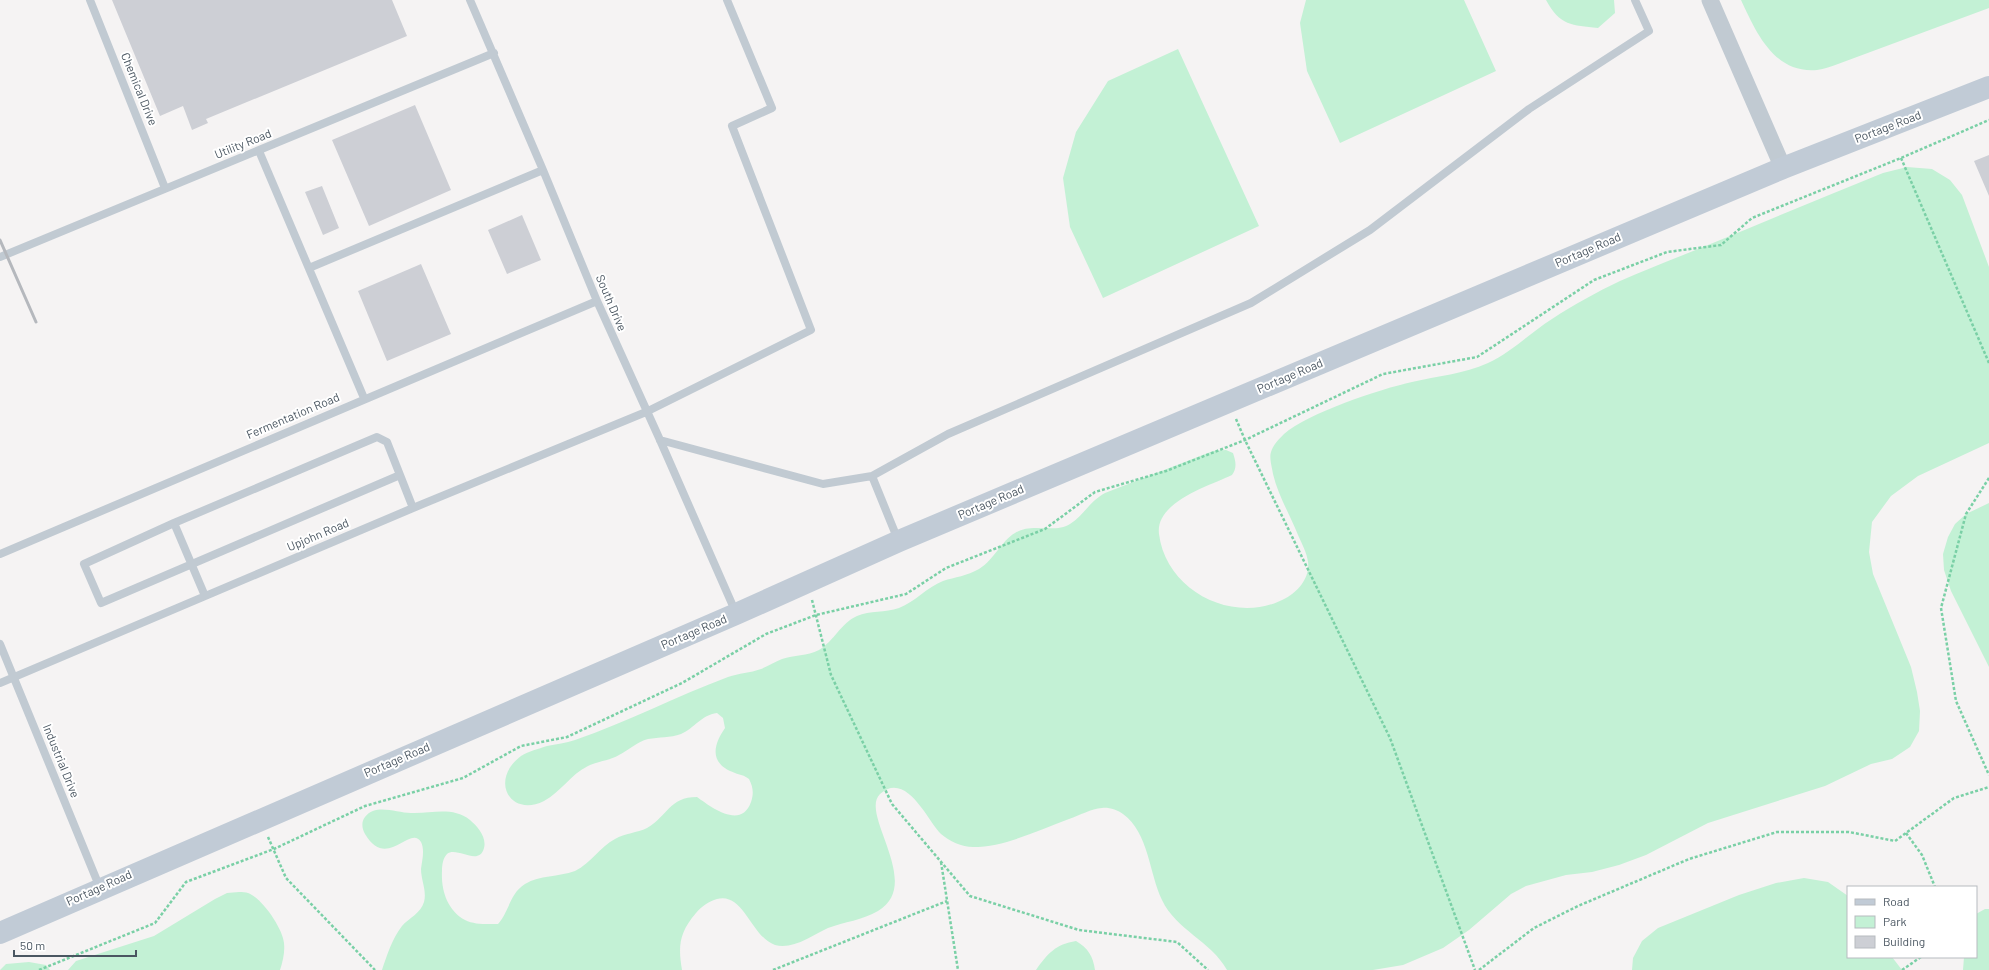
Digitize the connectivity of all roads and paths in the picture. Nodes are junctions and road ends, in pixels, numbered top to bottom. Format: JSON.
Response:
{"nodes":[{"id":1,"x":90,"y":0,"type":"edge"},
{"id":2,"x":470,"y":0,"type":"edge"},
{"id":3,"x":727,"y":0,"type":"edge"},
{"id":4,"x":1635,"y":0,"type":"edge"},
{"id":5,"x":1710,"y":0,"type":"edge"},
{"id":6,"x":494,"y":53,"type":"junction"},
{"id":7,"x":1989,"y":87,"type":"edge"},
{"id":8,"x":1989,"y":120,"type":"edge"},
{"id":9,"x":260,"y":151,"type":"junction"},
{"id":10,"x":1901,"y":158,"type":"junction"},
{"id":11,"x":1783,"y":168,"type":"junction"},
{"id":12,"x":544,"y":170,"type":"junction"},
{"id":13,"x":165,"y":188,"type":"junction"},
{"id":14,"x":0,"y":257,"type":"edge"},
{"id":15,"x":309,"y":268,"type":"junction"},
{"id":16,"x":597,"y":301,"type":"junction"},
{"id":17,"x":1989,"y":363,"type":"edge"},
{"id":18,"x":364,"y":398,"type":"junction"},
{"id":19,"x":1230,"y":401,"type":"junction"},
{"id":20,"x":646,"y":412,"type":"junction"},
{"id":21,"x":660,"y":440,"type":"junction"},
{"id":22,"x":1245,"y":440,"type":"junction"},
{"id":23,"x":400,"y":475,"type":"junction"},
{"id":24,"x":872,"y":476,"type":"junction"},
{"id":25,"x":1989,"y":478,"type":"edge"},
{"id":26,"x":413,"y":508,"type":"junction"},
{"id":27,"x":174,"y":523,"type":"junction"},
{"id":28,"x":898,"y":541,"type":"junction"},
{"id":29,"x":0,"y":554,"type":"edge"},
{"id":30,"x":191,"y":564,"type":"junction"},
{"id":31,"x":807,"y":582,"type":"junction"},
{"id":32,"x":205,"y":596,"type":"junction"},
{"id":33,"x":736,"y":614,"type":"junction"},
{"id":34,"x":816,"y":615,"type":"junction"},
{"id":35,"x":0,"y":644,"type":"edge"},
{"id":36,"x":13,"y":678,"type":"junction"},
{"id":37,"x":0,"y":683,"type":"edge"},
{"id":38,"x":1989,"y":775,"type":"edge"},
{"id":39,"x":1989,"y":787,"type":"edge"},
{"id":40,"x":260,"y":819,"type":"junction"},
{"id":41,"x":1906,"y":833,"type":"junction"},
{"id":42,"x":274,"y":849,"type":"junction"},
{"id":43,"x":941,"y":862,"type":"junction"},
{"id":44,"x":1935,"y":886,"type":"edge"},
{"id":45,"x":100,"y":888,"type":"junction"},
{"id":46,"x":947,"y":901,"type":"junction"},
{"id":47,"x":0,"y":933,"type":"edge"},
{"id":48,"x":1920,"y":958,"type":"edge"},
{"id":49,"x":39,"y":970,"type":"edge"},
{"id":50,"x":376,"y":970,"type":"edge"},
{"id":51,"x":773,"y":970,"type":"edge"},
{"id":52,"x":958,"y":970,"type":"edge"},
{"id":53,"x":1208,"y":970,"type":"edge"},
{"id":54,"x":1475,"y":970,"type":"edge"},
{"id":55,"x":1479,"y":970,"type":"edge"},
{"id":56,"x":1902,"y":970,"type":"edge"}],
"edges":[{"from":1,"to":13,"type":"lane","name":"Chemical Drive"},
{"from":2,"to":6,"type":"lane","name":"South Drive"},
{"from":3,"to":20,"type":"lane","name":"Upjohn Road"},
{"from":4,"to":24,"type":"lane"},
{"from":5,"to":11,"type":"street"},
{"from":6,"to":9,"type":"lane","name":"Utility Road"},
{"from":6,"to":12,"type":"lane","name":"South Drive"},
{"from":7,"to":11,"type":"main road","name":"Portage Road"},
{"from":8,"to":10,"type":"path"},
{"from":9,"to":13,"type":"lane","name":"Utility Road"},
{"from":9,"to":15,"type":"lane"},
{"from":10,"to":17,"type":"path"},
{"from":10,"to":22,"type":"path"},
{"from":11,"to":19,"type":"main road","name":"Portage Road"},
{"from":12,"to":15,"type":"lane"},
{"from":12,"to":16,"type":"lane","name":"South Drive"},
{"from":13,"to":14,"type":"lane","name":"Utility Road"},
{"from":15,"to":18,"type":"lane"},
{"from":16,"to":18,"type":"lane","name":"Fermentation Road"},
{"from":16,"to":20,"type":"lane","name":"South Drive"},
{"from":18,"to":29,"type":"lane","name":"Fermentation Road"},
{"from":19,"to":22,"type":"path"},
{"from":19,"to":28,"type":"main road","name":"Portage Road"},
{"from":20,"to":21,"type":"lane","name":"South Drive"},
{"from":20,"to":26,"type":"lane","name":"Upjohn Road"},
{"from":21,"to":24,"type":"lane"},
{"from":21,"to":33,"type":"lane","name":"South Drive"},
{"from":22,"to":34,"type":"path"},
{"from":22,"to":54,"type":"path"},
{"from":23,"to":26,"type":"lane"},
{"from":23,"to":27,"type":"lane"},
{"from":23,"to":30,"type":"lane"},
{"from":24,"to":28,"type":"lane"},
{"from":25,"to":38,"type":"path"},
{"from":26,"to":32,"type":"lane","name":"Upjohn Road"},
{"from":27,"to":30,"type":"lane"},
{"from":27,"to":30,"type":"lane"},
{"from":28,"to":31,"type":"main road","name":"Portage Road"},
{"from":30,"to":32,"type":"lane"},
{"from":31,"to":33,"type":"main road","name":"Portage Road"},
{"from":31,"to":34,"type":"path"},
{"from":32,"to":36,"type":"lane","name":"Upjohn Road"},
{"from":33,"to":40,"type":"main road","name":"Portage Road"},
{"from":34,"to":42,"type":"path"},
{"from":34,"to":43,"type":"path"},
{"from":35,"to":36,"type":"lane","name":"Industrial Drive"},
{"from":36,"to":37,"type":"lane","name":"Upjohn Road"},
{"from":36,"to":45,"type":"lane","name":"Industrial Drive"},
{"from":39,"to":41,"type":"path"},
{"from":40,"to":42,"type":"path"},
{"from":40,"to":45,"type":"main road","name":"Portage Road"},
{"from":41,"to":44,"type":"path"},
{"from":41,"to":55,"type":"path"},
{"from":42,"to":49,"type":"path"},
{"from":42,"to":50,"type":"path"},
{"from":43,"to":46,"type":"path"},
{"from":43,"to":53,"type":"path"},
{"from":45,"to":47,"type":"main road","name":"Portage Road"},
{"from":46,"to":51,"type":"path"},
{"from":46,"to":52,"type":"path"},
{"from":48,"to":56,"type":"path"}]}
